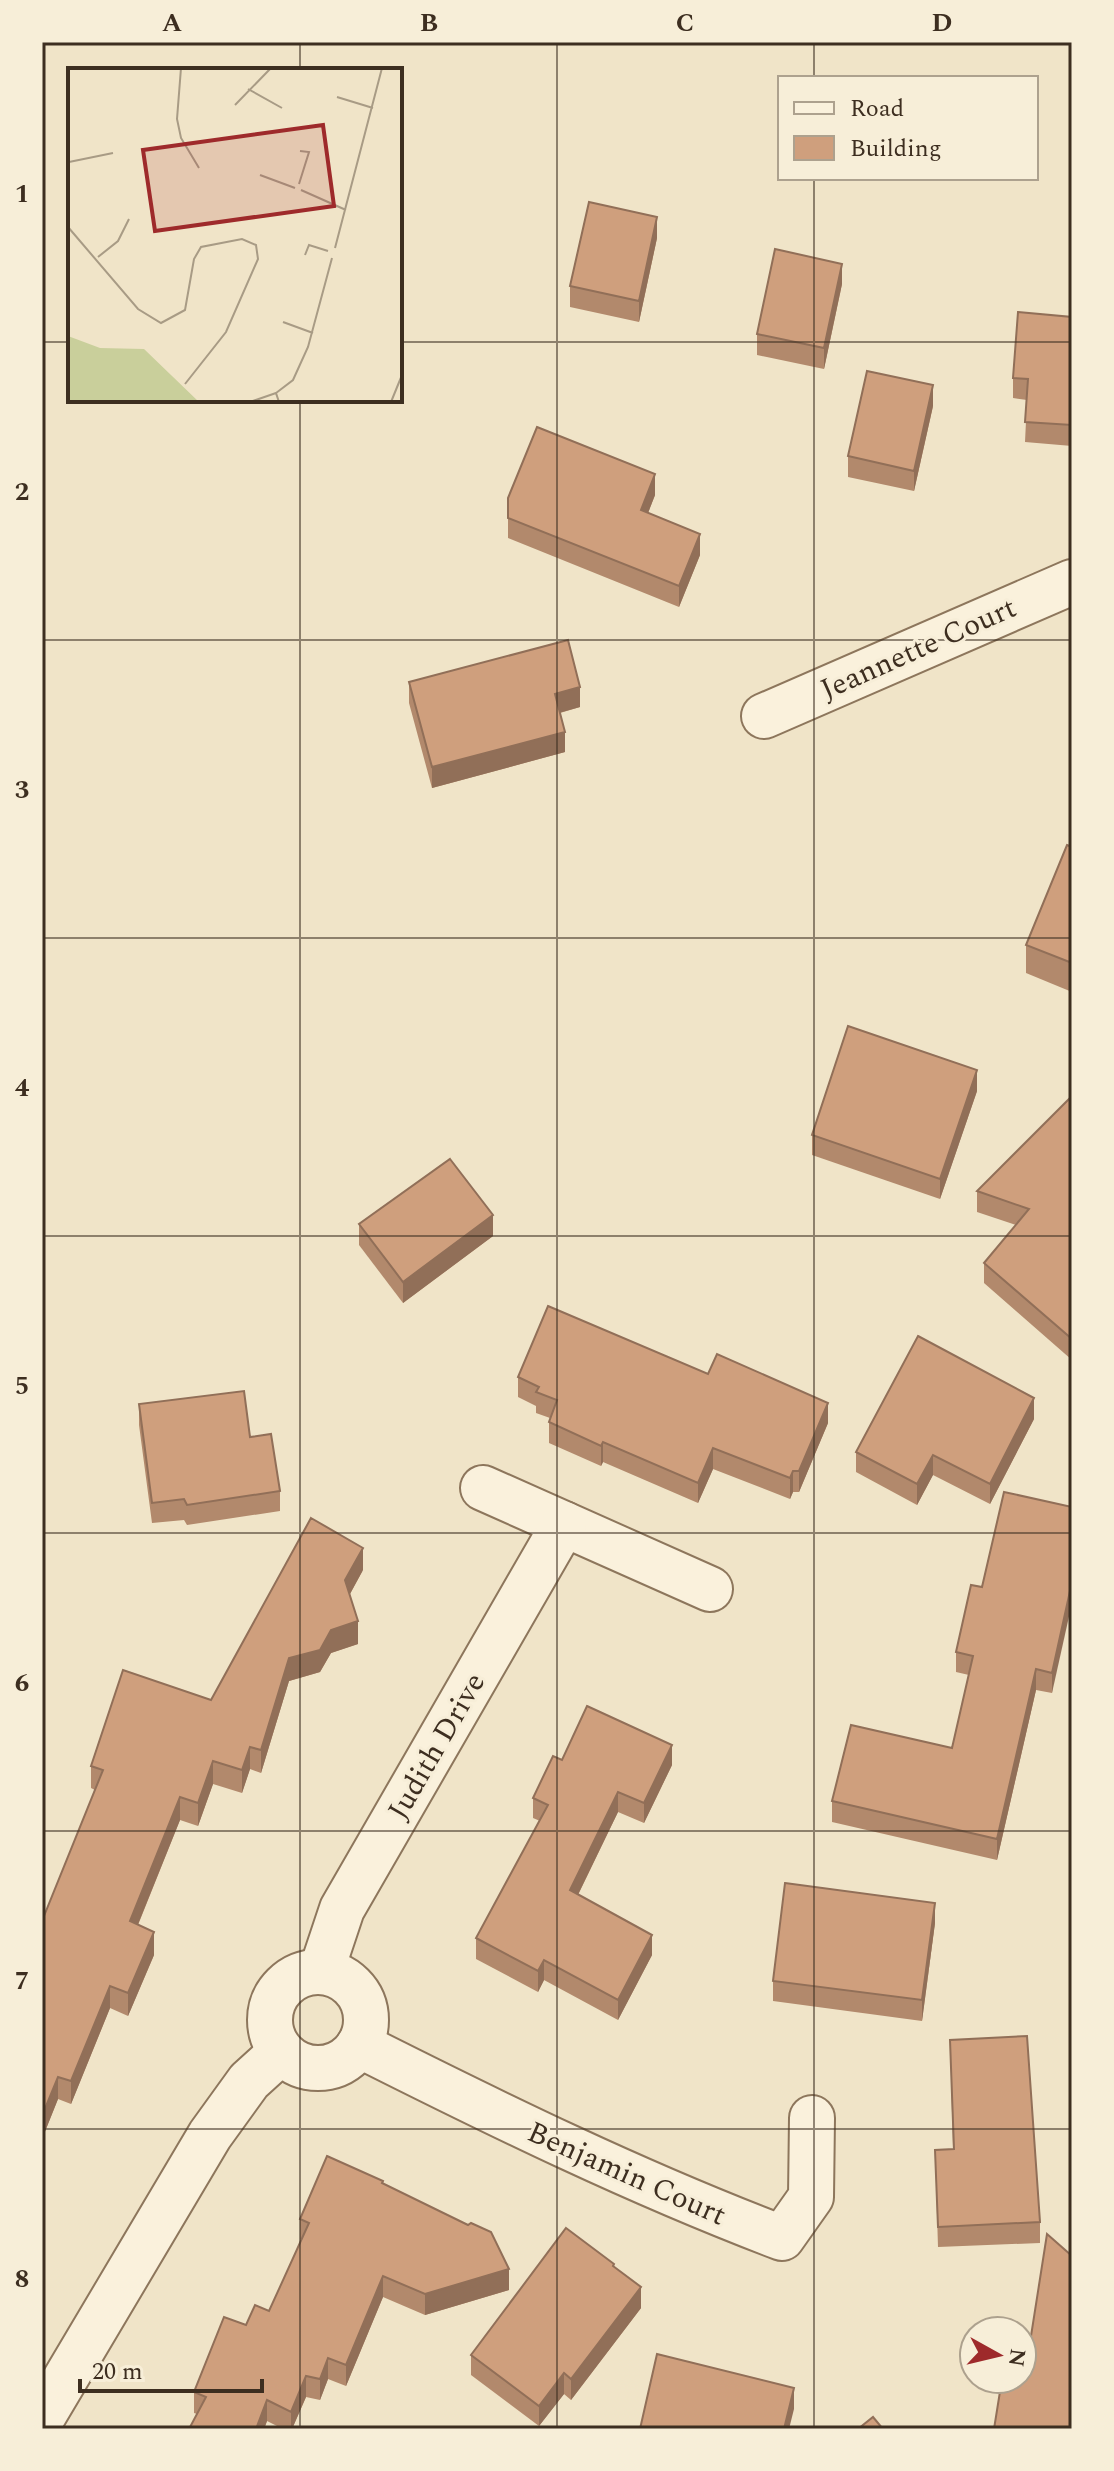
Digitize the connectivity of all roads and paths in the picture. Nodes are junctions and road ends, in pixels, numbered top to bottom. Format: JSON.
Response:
{"nodes":[{"id":1,"x":1072,"y":582,"type":"edge"},
{"id":2,"x":764,"y":716,"type":"dead end"},
{"id":3,"x":483,"y":1488,"type":"dead end"},
{"id":4,"x":564,"y":1524,"type":"junction"},
{"id":5,"x":710,"y":1589,"type":"dead end"},
{"id":6,"x":321,"y":1972,"type":"junction"},
{"id":7,"x":359,"y":2045,"type":"junction"},
{"id":8,"x":281,"y":2052,"type":"junction"},
{"id":9,"x":812,"y":2118,"type":"dead end"},
{"id":10,"x":42,"y":2418,"type":"edge"}],
"edges":[{"from":1,"to":2,"type":"street","name":"Jeannette Court"},
{"from":3,"to":4,"type":"street"},
{"from":4,"to":5,"type":"street"},
{"from":4,"to":6,"type":"street","name":"Judith Drive"},
{"from":6,"to":7,"type":"street"},
{"from":6,"to":8,"type":"street"},
{"from":7,"to":8,"type":"street"},
{"from":7,"to":9,"type":"street","name":"Benjamin Court"},
{"from":8,"to":10,"type":"street"}]}
